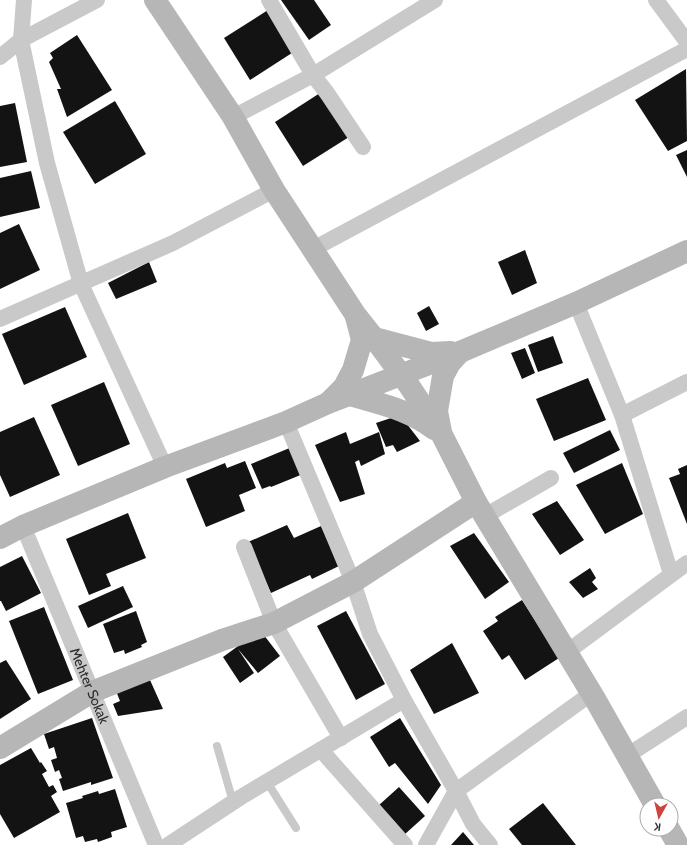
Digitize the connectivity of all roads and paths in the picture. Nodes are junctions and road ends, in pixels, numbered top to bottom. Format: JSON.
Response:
{"nodes":[{"id":1,"x":24,"y":0,"type":"edge"},
{"id":2,"x":97,"y":0,"type":"edge"},
{"id":3,"x":155,"y":0,"type":"edge"},
{"id":4,"x":268,"y":0,"type":"edge"},
{"id":5,"x":435,"y":0,"type":"edge"},
{"id":6,"x":656,"y":0,"type":"edge"},
{"id":7,"x":21,"y":40,"type":"junction"},
{"id":8,"x":687,"y":42,"type":"edge"},
{"id":9,"x":687,"y":49,"type":"edge"},
{"id":10,"x":0,"y":57,"type":"edge"},
{"id":11,"x":313,"y":75,"type":"junction"},
{"id":12,"x":233,"y":117,"type":"junction"},
{"id":13,"x":363,"y":147,"type":"dead end"},
{"id":14,"x":274,"y":190,"type":"junction"},
{"id":15,"x":313,"y":249,"type":"junction"},
{"id":16,"x":687,"y":250,"type":"edge"},
{"id":17,"x":81,"y":284,"type":"junction"},
{"id":18,"x":576,"y":302,"type":"junction"},
{"id":19,"x":355,"y":314,"type":"junction"},
{"id":20,"x":0,"y":319,"type":"edge"},
{"id":21,"x":374,"y":338,"type":"junction"},
{"id":22,"x":460,"y":352,"type":"junction"},
{"id":23,"x":401,"y":375,"type":"junction"},
{"id":24,"x":687,"y":382,"type":"edge"},
{"id":25,"x":350,"y":395,"type":"junction"},
{"id":26,"x":328,"y":403,"type":"junction"},
{"id":27,"x":622,"y":415,"type":"junction"},
{"id":28,"x":286,"y":422,"type":"junction"},
{"id":29,"x":442,"y":435,"type":"junction"},
{"id":30,"x":165,"y":467,"type":"junction"},
{"id":31,"x":551,"y":478,"type":"dead end"},
{"id":32,"x":481,"y":509,"type":"junction"},
{"id":33,"x":23,"y":526,"type":"junction"},
{"id":34,"x":0,"y":538,"type":"edge"},
{"id":35,"x":244,"y":547,"type":"dead end"},
{"id":36,"x":687,"y":563,"type":"edge"},
{"id":37,"x":671,"y":574,"type":"junction"},
{"id":38,"x":353,"y":582,"type":"junction"},
{"id":39,"x":274,"y":623,"type":"junction"},
{"id":40,"x":567,"y":652,"type":"junction"},
{"id":41,"x":92,"y":692,"type":"junction"},
{"id":42,"x":592,"y":693,"type":"junction"},
{"id":43,"x":404,"y":700,"type":"junction"},
{"id":44,"x":687,"y":717,"type":"edge"},
{"id":45,"x":341,"y":738,"type":"junction"},
{"id":46,"x":216,"y":746,"type":"dead end"},
{"id":47,"x":0,"y":748,"type":"edge"},
{"id":48,"x":321,"y":750,"type":"junction"},
{"id":49,"x":628,"y":755,"type":"junction"},
{"id":50,"x":267,"y":782,"type":"junction"},
{"id":51,"x":456,"y":791,"type":"junction"},
{"id":52,"x":651,"y":797,"type":"edge"},
{"id":53,"x":233,"y":802,"type":"junction"},
{"id":54,"x":296,"y":828,"type":"dead end"},
{"id":55,"x":156,"y":845,"type":"edge"},
{"id":56,"x":168,"y":845,"type":"edge"},
{"id":57,"x":405,"y":845,"type":"edge"},
{"id":58,"x":426,"y":845,"type":"edge"},
{"id":59,"x":490,"y":845,"type":"edge"}],
"edges":[{"from":1,"to":7,"type":"street"},
{"from":2,"to":7,"type":"street"},
{"from":3,"to":12,"type":"main road"},
{"from":4,"to":11,"type":"street"},
{"from":5,"to":11,"type":"street"},
{"from":6,"to":8,"type":"street"},
{"from":7,"to":10,"type":"street"},
{"from":7,"to":17,"type":"street"},
{"from":9,"to":15,"type":"street"},
{"from":11,"to":12,"type":"street"},
{"from":11,"to":13,"type":"street"},
{"from":12,"to":14,"type":"main road"},
{"from":14,"to":15,"type":"main road"},
{"from":14,"to":17,"type":"street"},
{"from":15,"to":19,"type":"main road"},
{"from":16,"to":18,"type":"main road"},
{"from":17,"to":20,"type":"street"},
{"from":17,"to":30,"type":"street"},
{"from":18,"to":22,"type":"main road"},
{"from":18,"to":27,"type":"street"},
{"from":19,"to":21,"type":"main road"},
{"from":19,"to":26,"type":"main road"},
{"from":21,"to":22,"type":"main road"},
{"from":21,"to":23,"type":"main road"},
{"from":22,"to":23,"type":"main road"},
{"from":22,"to":29,"type":"main road"},
{"from":23,"to":25,"type":"main road"},
{"from":23,"to":29,"type":"main road"},
{"from":24,"to":27,"type":"street"},
{"from":25,"to":26,"type":"main road"},
{"from":25,"to":29,"type":"main road"},
{"from":26,"to":28,"type":"main road"},
{"from":27,"to":37,"type":"street"},
{"from":28,"to":30,"type":"main road"},
{"from":28,"to":38,"type":"street"},
{"from":29,"to":32,"type":"main road"},
{"from":30,"to":33,"type":"main road"},
{"from":31,"to":32,"type":"street"},
{"from":32,"to":38,"type":"main road"},
{"from":32,"to":40,"type":"main road"},
{"from":33,"to":34,"type":"main road"},
{"from":33,"to":41,"type":"street","name":"Mehter Sokak"},
{"from":35,"to":39,"type":"street"},
{"from":36,"to":37,"type":"street"},
{"from":37,"to":40,"type":"street"},
{"from":38,"to":39,"type":"main road"},
{"from":38,"to":43,"type":"street"},
{"from":39,"to":41,"type":"main road"},
{"from":39,"to":45,"type":"street"},
{"from":40,"to":42,"type":"main road"},
{"from":41,"to":47,"type":"main road"},
{"from":41,"to":55,"type":"street","name":"Mehter Sokak"},
{"from":42,"to":49,"type":"main road"},
{"from":42,"to":51,"type":"street"},
{"from":43,"to":45,"type":"street"},
{"from":43,"to":51,"type":"street"},
{"from":44,"to":49,"type":"street"},
{"from":45,"to":48,"type":"street"},
{"from":46,"to":53,"type":"lane"},
{"from":48,"to":50,"type":"street"},
{"from":48,"to":57,"type":"street"},
{"from":49,"to":52,"type":"main road"},
{"from":50,"to":53,"type":"street"},
{"from":50,"to":54,"type":"lane"},
{"from":51,"to":58,"type":"street"},
{"from":51,"to":59,"type":"street"},
{"from":53,"to":56,"type":"street"}]}
